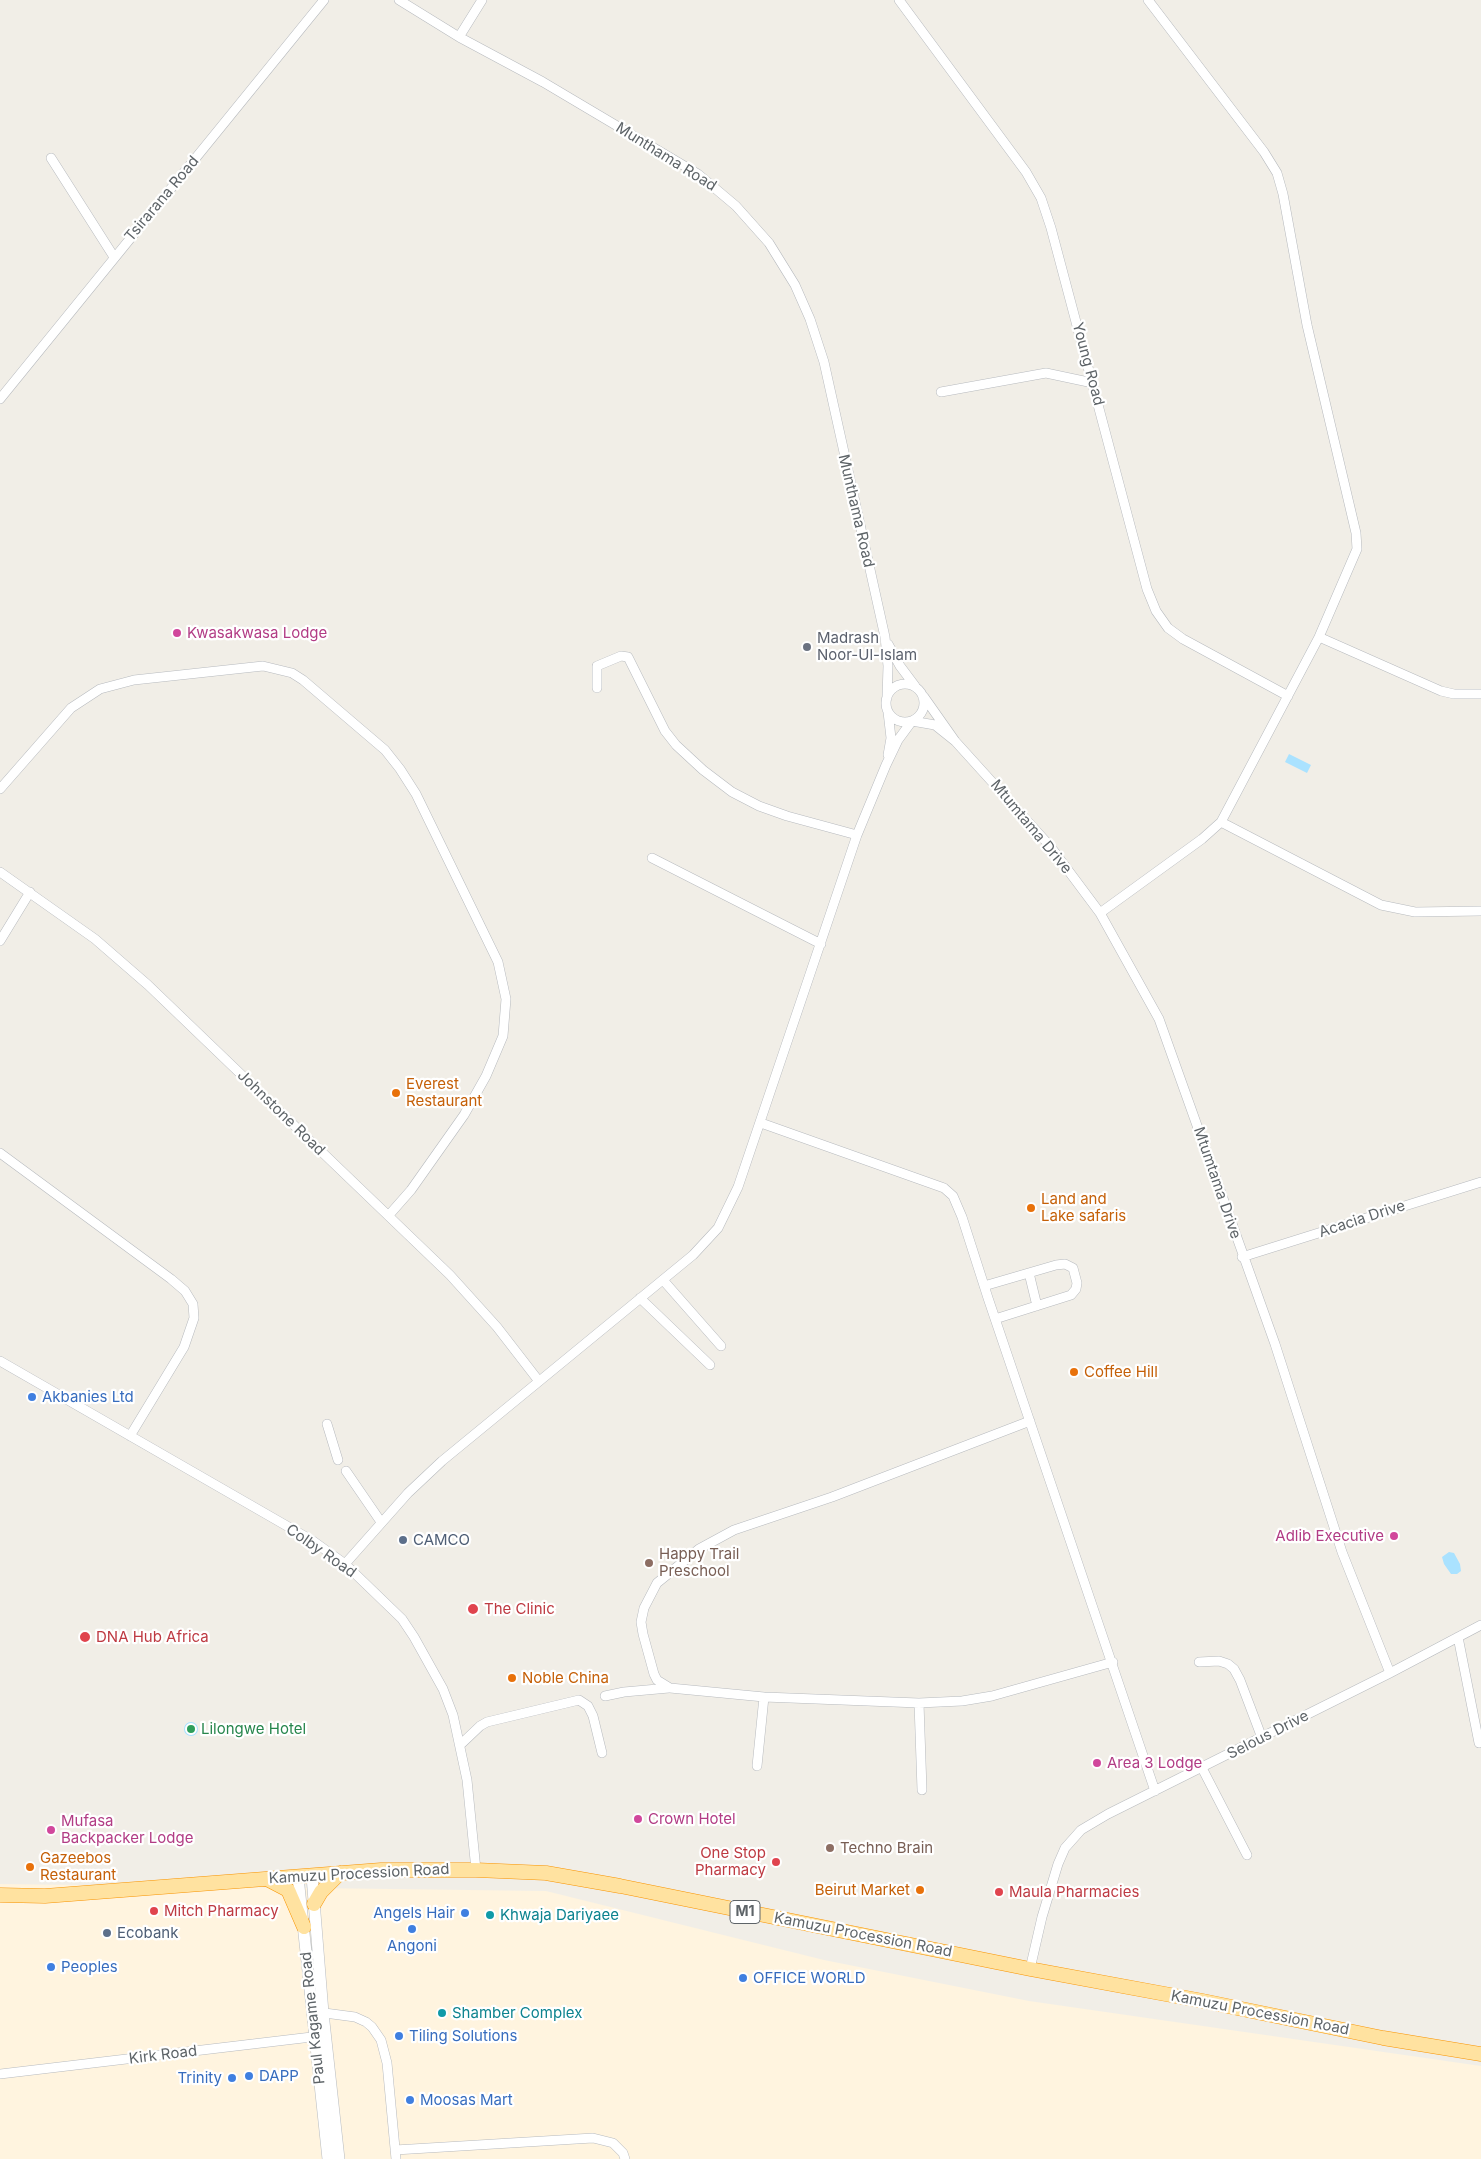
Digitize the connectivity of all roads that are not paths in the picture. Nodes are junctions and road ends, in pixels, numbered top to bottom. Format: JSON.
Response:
{"nodes":[{"id":1,"x":324,"y":0,"type":"edge"},
{"id":2,"x":399,"y":0,"type":"edge"},
{"id":3,"x":482,"y":0,"type":"edge"},
{"id":4,"x":899,"y":0,"type":"edge"},
{"id":5,"x":1148,"y":0,"type":"edge"},
{"id":6,"x":459,"y":37,"type":"junction"},
{"id":7,"x":51,"y":158,"type":"dead end"},
{"id":8,"x":114,"y":257,"type":"junction"},
{"id":9,"x":1093,"y":383,"type":"junction"},
{"id":10,"x":941,"y":392,"type":"dead end"},
{"id":11,"x":0,"y":399,"type":"edge"},
{"id":12,"x":885,"y":637,"type":"junction"},
{"id":13,"x":1319,"y":637,"type":"junction"},
{"id":14,"x":915,"y":686,"type":"junction"},
{"id":15,"x":597,"y":688,"type":"dead end"},
{"id":16,"x":1481,"y":694,"type":"edge"},
{"id":17,"x":1288,"y":696,"type":"junction"},
{"id":18,"x":924,"y":697,"type":"junction"},
{"id":19,"x":887,"y":698,"type":"junction"},
{"id":20,"x":888,"y":712,"type":"junction"},
{"id":21,"x":912,"y":721,"type":"junction"},
{"id":22,"x":956,"y":741,"type":"junction"},
{"id":23,"x":886,"y":765,"type":"junction"},
{"id":24,"x":0,"y":789,"type":"edge"},
{"id":25,"x":1221,"y":822,"type":"junction"},
{"id":26,"x":857,"y":834,"type":"junction"},
{"id":27,"x":652,"y":858,"type":"dead end"},
{"id":28,"x":0,"y":872,"type":"edge"},
{"id":29,"x":30,"y":892,"type":"junction"},
{"id":30,"x":1481,"y":911,"type":"edge"},
{"id":31,"x":1100,"y":913,"type":"junction"},
{"id":32,"x":0,"y":941,"type":"edge"},
{"id":33,"x":820,"y":944,"type":"junction"},
{"id":34,"x":761,"y":1124,"type":"junction"},
{"id":35,"x":0,"y":1153,"type":"edge"},
{"id":36,"x":1481,"y":1182,"type":"edge"},
{"id":37,"x":389,"y":1215,"type":"junction"},
{"id":38,"x":1242,"y":1257,"type":"junction"},
{"id":39,"x":1029,"y":1274,"type":"junction"},
{"id":40,"x":663,"y":1280,"type":"junction"},
{"id":41,"x":984,"y":1286,"type":"junction"},
{"id":42,"x":640,"y":1298,"type":"junction"},
{"id":43,"x":1037,"y":1306,"type":"junction"},
{"id":44,"x":995,"y":1319,"type":"junction"},
{"id":45,"x":721,"y":1346,"type":"dead end"},
{"id":46,"x":0,"y":1361,"type":"edge"},
{"id":47,"x":710,"y":1365,"type":"dead end"},
{"id":48,"x":538,"y":1380,"type":"junction"},
{"id":49,"x":1030,"y":1421,"type":"junction"},
{"id":50,"x":327,"y":1424,"type":"dead end"},
{"id":51,"x":130,"y":1436,"type":"junction"},
{"id":52,"x":338,"y":1460,"type":"dead end"},
{"id":53,"x":346,"y":1471,"type":"dead end"},
{"id":54,"x":382,"y":1522,"type":"junction"},
{"id":55,"x":345,"y":1564,"type":"junction"},
{"id":56,"x":1481,"y":1625,"type":"edge"},
{"id":57,"x":1458,"y":1637,"type":"junction"},
{"id":58,"x":1113,"y":1662,"type":"junction"},
{"id":59,"x":1199,"y":1662,"type":"dead end"},
{"id":60,"x":1390,"y":1673,"type":"junction"},
{"id":61,"x":670,"y":1688,"type":"junction"},
{"id":62,"x":606,"y":1696,"type":"dead end"},
{"id":63,"x":764,"y":1697,"type":"junction"},
{"id":64,"x":919,"y":1703,"type":"junction"},
{"id":65,"x":1262,"y":1738,"type":"junction"},
{"id":66,"x":1479,"y":1743,"type":"dead end"},
{"id":67,"x":460,"y":1745,"type":"junction"},
{"id":68,"x":602,"y":1752,"type":"dead end"},
{"id":69,"x":757,"y":1766,"type":"dead end"},
{"id":70,"x":1202,"y":1768,"type":"junction"},
{"id":71,"x":922,"y":1790,"type":"dead end"},
{"id":72,"x":1155,"y":1790,"type":"junction"},
{"id":73,"x":1247,"y":1856,"type":"dead end"},
{"id":74,"x":476,"y":1870,"type":"junction"},
{"id":75,"x":340,"y":1873,"type":"junction"},
{"id":76,"x":312,"y":1876,"type":"junction"},
{"id":77,"x":298,"y":1877,"type":"junction"},
{"id":78,"x":266,"y":1879,"type":"junction"},
{"id":79,"x":0,"y":1895,"type":"edge"},
{"id":80,"x":314,"y":1904,"type":"junction"},
{"id":81,"x":304,"y":1927,"type":"junction"},
{"id":82,"x":1030,"y":1969,"type":"junction"},
{"id":83,"x":317,"y":2012,"type":"junction"},
{"id":84,"x":320,"y":2036,"type":"junction"},
{"id":85,"x":1481,"y":2054,"type":"edge"},
{"id":86,"x":0,"y":2074,"type":"edge"},
{"id":87,"x":395,"y":2155,"type":"edge"},
{"id":88,"x":328,"y":2159,"type":"edge"},
{"id":89,"x":339,"y":2159,"type":"edge"},
{"id":90,"x":625,"y":2159,"type":"edge"}],
"edges":[{"from":1,"to":8,"type":"street","name":"Tsirarana Road"},
{"from":2,"to":6,"type":"street","name":"Munthama Road"},
{"from":3,"to":6,"type":"street"},
{"from":4,"to":9,"type":"street","name":"Young Road"},
{"from":5,"to":13,"type":"street"},
{"from":6,"to":12,"type":"street","name":"Munthama Road"},
{"from":7,"to":8,"type":"street"},
{"from":8,"to":11,"type":"street","name":"Tsirarana Road"},
{"from":9,"to":10,"type":"street"},
{"from":9,"to":17,"type":"street","name":"Young Road"},
{"from":12,"to":14,"type":"street"},
{"from":12,"to":19,"type":"street"},
{"from":13,"to":16,"type":"street"},
{"from":13,"to":17,"type":"street"},
{"from":14,"to":18,"type":"street"},
{"from":14,"to":19,"type":"street"},
{"from":15,"to":26,"type":"street"},
{"from":17,"to":25,"type":"street"},
{"from":18,"to":21,"type":"street"},
{"from":18,"to":22,"type":"street"},
{"from":19,"to":20,"type":"street"},
{"from":20,"to":21,"type":"street"},
{"from":20,"to":23,"type":"street"},
{"from":21,"to":22,"type":"street"},
{"from":21,"to":23,"type":"street"},
{"from":22,"to":31,"type":"street","name":"Mtumtama Drive"},
{"from":23,"to":26,"type":"street"},
{"from":24,"to":37,"type":"street"},
{"from":25,"to":30,"type":"street"},
{"from":25,"to":31,"type":"street"},
{"from":26,"to":33,"type":"street"},
{"from":27,"to":33,"type":"street"},
{"from":28,"to":29,"type":"street","name":"Johnstone Road"},
{"from":29,"to":32,"type":"street"},
{"from":29,"to":37,"type":"street","name":"Johnstone Road"},
{"from":31,"to":38,"type":"street","name":"Mtumtama Drive"},
{"from":33,"to":34,"type":"street"},
{"from":34,"to":40,"type":"street"},
{"from":34,"to":41,"type":"street"},
{"from":35,"to":51,"type":"street"},
{"from":36,"to":38,"type":"street","name":"Acacia Drive"},
{"from":37,"to":48,"type":"street","name":"Johnstone Road"},
{"from":38,"to":60,"type":"street","name":"Mtumtama Drive"},
{"from":39,"to":41,"type":"street"},
{"from":39,"to":43,"type":"street"},
{"from":39,"to":43,"type":"street"},
{"from":40,"to":42,"type":"street"},
{"from":40,"to":45,"type":"street"},
{"from":41,"to":44,"type":"street"},
{"from":42,"to":47,"type":"street"},
{"from":42,"to":48,"type":"street"},
{"from":43,"to":44,"type":"street"},
{"from":44,"to":49,"type":"street"},
{"from":46,"to":51,"type":"street","name":"Colby Road"},
{"from":48,"to":54,"type":"street"},
{"from":49,"to":58,"type":"street"},
{"from":49,"to":61,"type":"street"},
{"from":50,"to":52,"type":"street"},
{"from":51,"to":55,"type":"street","name":"Colby Road"},
{"from":53,"to":54,"type":"street"},
{"from":54,"to":55,"type":"street"},
{"from":55,"to":67,"type":"street","name":"Colby Road"},
{"from":56,"to":57,"type":"street","name":"Selous Drive"},
{"from":57,"to":60,"type":"street","name":"Selous Drive"},
{"from":57,"to":66,"type":"street"},
{"from":58,"to":64,"type":"street"},
{"from":58,"to":72,"type":"street"},
{"from":59,"to":65,"type":"street"},
{"from":60,"to":65,"type":"street","name":"Selous Drive"},
{"from":61,"to":62,"type":"street"},
{"from":61,"to":63,"type":"street"},
{"from":63,"to":64,"type":"street"},
{"from":63,"to":69,"type":"street"},
{"from":64,"to":71,"type":"street"},
{"from":65,"to":70,"type":"street","name":"Selous Drive"},
{"from":67,"to":68,"type":"street"},
{"from":67,"to":74,"type":"street","name":"Colby Road"},
{"from":70,"to":72,"type":"street","name":"Selous Drive"},
{"from":70,"to":73,"type":"street"},
{"from":72,"to":82,"type":"street","name":"Selous Drive"},
{"from":74,"to":75,"type":"highway","name":"Kamuzu Procession Road","number":"M1"},
{"from":74,"to":82,"type":"highway","name":"Kamuzu Procession Road","number":"M1"},
{"from":75,"to":76,"type":"highway","name":"Kamuzu Procession Road","number":"M1"},
{"from":75,"to":80,"type":"highway"},
{"from":76,"to":77,"type":"highway","name":"Kamuzu Procession Road","number":"M1"},
{"from":76,"to":80,"type":"main road"},
{"from":77,"to":78,"type":"highway","name":"Kamuzu Procession Road","number":"M1"},
{"from":77,"to":81,"type":"main road","name":"Paul Kagame Road"},
{"from":78,"to":79,"type":"highway","name":"Kamuzu Procession Road","number":"M1"},
{"from":78,"to":81,"type":"highway"},
{"from":80,"to":83,"type":"main road"},
{"from":81,"to":83,"type":"main road","name":"Paul Kagame Road"},
{"from":82,"to":85,"type":"highway","name":"Kamuzu Procession Road","number":"M1"},
{"from":83,"to":84,"type":"main road","name":"Paul Kagame Road"},
{"from":83,"to":87,"type":"street"},
{"from":84,"to":86,"type":"street","name":"Kirk Road"},
{"from":84,"to":88,"type":"main road","name":"Paul Kagame Road"},
{"from":84,"to":89,"type":"main road"},
{"from":87,"to":90,"type":"street"}]}
